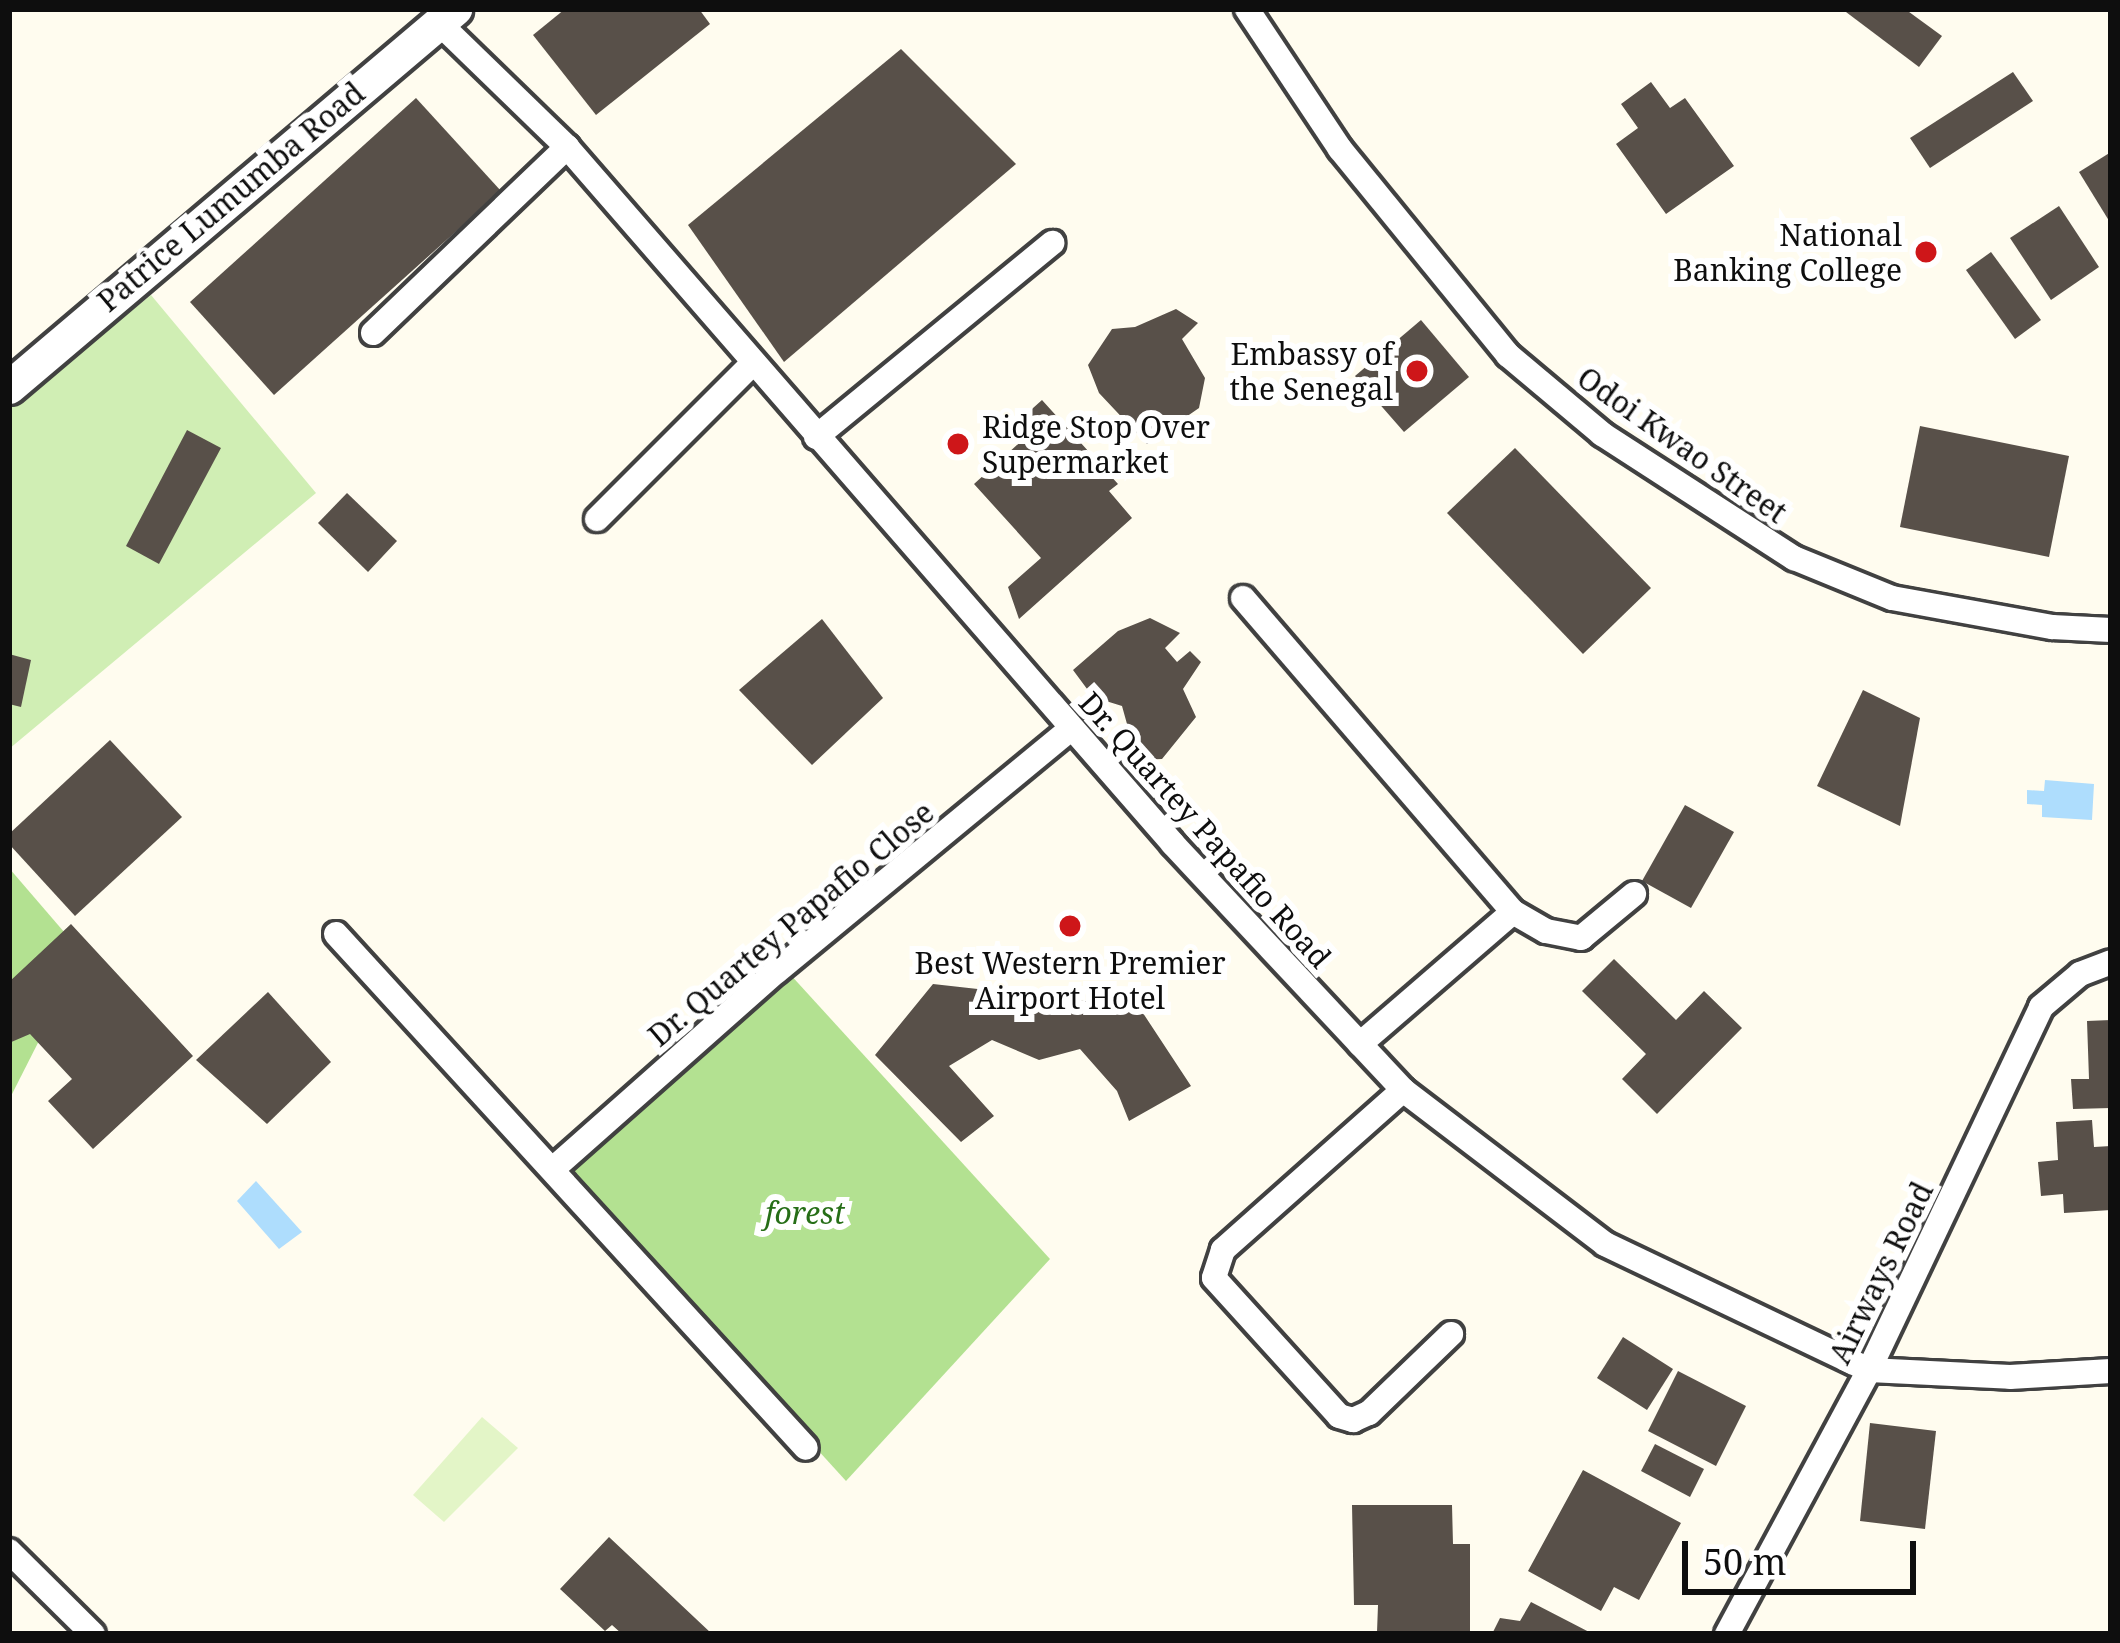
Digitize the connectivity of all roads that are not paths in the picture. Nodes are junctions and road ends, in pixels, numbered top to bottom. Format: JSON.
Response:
{"nodes":[{"id":1,"x":1247,"y":9,"type":"edge"},
{"id":2,"x":447,"y":15,"type":"edge"},
{"id":3,"x":567,"y":147,"type":"junction"},
{"id":4,"x":1052,"y":244,"type":"dead end"},
{"id":5,"x":373,"y":333,"type":"dead end"},
{"id":6,"x":752,"y":363,"type":"junction"},
{"id":7,"x":9,"y":387,"type":"edge"},
{"id":8,"x":816,"y":437,"type":"junction"},
{"id":9,"x":597,"y":519,"type":"dead end"},
{"id":10,"x":1243,"y":598,"type":"dead end"},
{"id":11,"x":2111,"y":630,"type":"edge"},
{"id":12,"x":1071,"y":729,"type":"junction"},
{"id":13,"x":1634,"y":894,"type":"dead end"},
{"id":14,"x":1514,"y":912,"type":"junction"},
{"id":15,"x":336,"y":934,"type":"dead end"},
{"id":16,"x":2111,"y":962,"type":"edge"},
{"id":17,"x":1360,"y":1044,"type":"junction"},
{"id":18,"x":1403,"y":1090,"type":"junction"},
{"id":19,"x":554,"y":1168,"type":"junction"},
{"id":20,"x":1451,"y":1334,"type":"dead end"},
{"id":21,"x":1869,"y":1370,"type":"junction"},
{"id":22,"x":2111,"y":1371,"type":"edge"},
{"id":23,"x":806,"y":1448,"type":"dead end"},
{"id":24,"x":9,"y":1551,"type":"edge"},
{"id":25,"x":93,"y":1634,"type":"edge"},
{"id":26,"x":1727,"y":1634,"type":"edge"}],
"edges":[{"from":1,"to":11,"type":"street","name":"Odoi Kwao Street"},
{"from":2,"to":3,"type":"street","name":"Dr. Quartey Papafio Road"},
{"from":2,"to":7,"type":"street","name":"Patrice Lumumba Road"},
{"from":3,"to":5,"type":"street"},
{"from":3,"to":6,"type":"street","name":"Dr. Quartey Papafio Road"},
{"from":4,"to":8,"type":"street"},
{"from":6,"to":8,"type":"street","name":"Dr. Quartey Papafio Road"},
{"from":6,"to":9,"type":"street"},
{"from":8,"to":12,"type":"street","name":"Dr. Quartey Papafio Road"},
{"from":10,"to":14,"type":"street"},
{"from":12,"to":17,"type":"street","name":"Dr. Quartey Papafio Road"},
{"from":12,"to":19,"type":"street","name":"Dr. Quartey Papafio Close"},
{"from":13,"to":14,"type":"street"},
{"from":14,"to":17,"type":"street"},
{"from":15,"to":19,"type":"street"},
{"from":16,"to":21,"type":"street","name":"Airways Road"},
{"from":17,"to":18,"type":"street","name":"Dr. Quartey Papafio Road"},
{"from":18,"to":20,"type":"street"},
{"from":18,"to":21,"type":"street","name":"Dr. Quartey Papafio Road"},
{"from":19,"to":23,"type":"street"},
{"from":21,"to":22,"type":"street","name":"Dr. Quartey Papafio Road"},
{"from":21,"to":26,"type":"street","name":"Airways Road"},
{"from":24,"to":25,"type":"street"}]}
